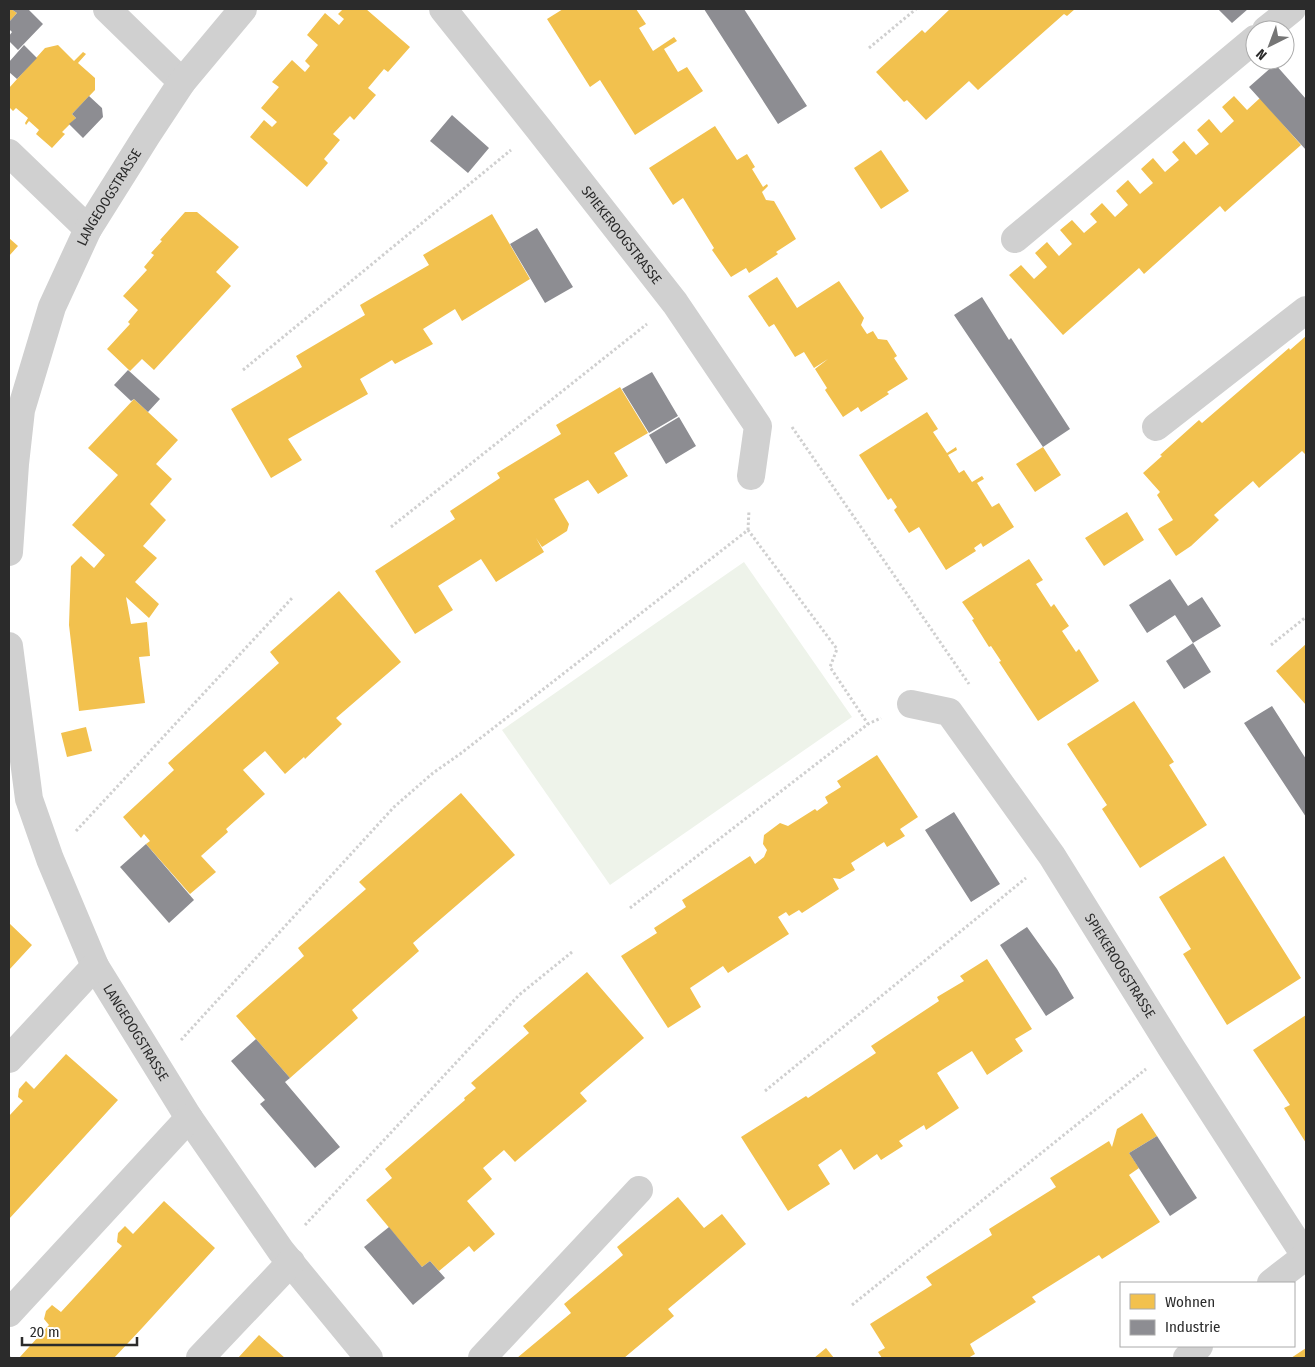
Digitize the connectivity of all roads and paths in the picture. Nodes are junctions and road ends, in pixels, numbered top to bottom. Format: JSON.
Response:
{"nodes":[{"id":1,"x":107,"y":9,"type":"edge"},
{"id":2,"x":243,"y":9,"type":"edge"},
{"id":3,"x":443,"y":9,"type":"edge"},
{"id":4,"x":916,"y":9,"type":"edge"},
{"id":5,"x":1292,"y":9,"type":"edge"},
{"id":6,"x":1278,"y":20,"type":"edge"},
{"id":7,"x":1245,"y":47,"type":"edge"},
{"id":8,"x":869,"y":48,"type":"dead end"},
{"id":9,"x":182,"y":82,"type":"junction"},
{"id":10,"x":538,"y":128,"type":"junction"},
{"id":11,"x":9,"y":153,"type":"edge"},
{"id":12,"x":88,"y":229,"type":"junction"},
{"id":13,"x":1015,"y":239,"type":"dead end"},
{"id":14,"x":674,"y":303,"type":"junction"},
{"id":15,"x":1306,"y":310,"type":"edge"},
{"id":16,"x":243,"y":370,"type":"dead end"},
{"id":17,"x":15,"y":404,"type":"edge"},
{"id":18,"x":758,"y":426,"type":"junction"},
{"id":19,"x":1156,"y":427,"type":"dead end"},
{"id":20,"x":751,"y":476,"type":"dead end"},
{"id":21,"x":391,"y":527,"type":"dead end"},
{"id":22,"x":9,"y":552,"type":"edge"},
{"id":23,"x":293,"y":596,"type":"dead end"},
{"id":24,"x":1306,"y":617,"type":"edge"},
{"id":25,"x":1271,"y":644,"type":"dead end"},
{"id":26,"x":9,"y":653,"type":"edge"},
{"id":27,"x":973,"y":689,"type":"dead end"},
{"id":28,"x":911,"y":704,"type":"joint"},
{"id":29,"x":868,"y":724,"type":"junction"},
{"id":30,"x":1052,"y":856,"type":"junction"},
{"id":31,"x":50,"y":859,"type":"junction"},
{"id":32,"x":630,"y":908,"type":"dead end"},
{"id":33,"x":572,"y":952,"type":"dead end"},
{"id":34,"x":95,"y":966,"type":"junction"},
{"id":35,"x":1172,"y":1049,"type":"junction"},
{"id":36,"x":9,"y":1059,"type":"edge"},
{"id":37,"x":156,"y":1067,"type":"junction"},
{"id":38,"x":765,"y":1092,"type":"dead end"},
{"id":39,"x":189,"y":1118,"type":"junction"},
{"id":40,"x":639,"y":1190,"type":"dead end"},
{"id":41,"x":286,"y":1256,"type":"junction"},
{"id":42,"x":1306,"y":1256,"type":"edge"},
{"id":43,"x":1272,"y":1282,"type":"edge"},
{"id":44,"x":852,"y":1305,"type":"dead end"},
{"id":45,"x":9,"y":1314,"type":"edge"},
{"id":46,"x":1198,"y":1347,"type":"edge"},
{"id":47,"x":200,"y":1358,"type":"edge"},
{"id":48,"x":369,"y":1358,"type":"edge"},
{"id":49,"x":482,"y":1358,"type":"edge"},
{"id":50,"x":1187,"y":1358,"type":"edge"}],
"edges":[{"from":1,"to":9,"type":"street"},
{"from":2,"to":9,"type":"street","name":"LANGEOOGSTRASSE"},
{"from":3,"to":10,"type":"street","name":"SPIEKEROOGSTRASSE"},
{"from":4,"to":8,"type":"path"},
{"from":5,"to":6,"type":"street"},
{"from":7,"to":13,"type":"street"},
{"from":9,"to":12,"type":"street","name":"LANGEOOGSTRASSE"},
{"from":10,"to":14,"type":"street","name":"SPIEKEROOGSTRASSE"},
{"from":10,"to":16,"type":"path"},
{"from":11,"to":12,"type":"street"},
{"from":12,"to":17,"type":"street","name":"LANGEOOGSTRASSE"},
{"from":14,"to":18,"type":"street","name":"SPIEKEROOGSTRASSE"},
{"from":14,"to":21,"type":"path"},
{"from":15,"to":19,"type":"street"},
{"from":17,"to":22,"type":"street","name":"LANGEOOGSTRASSE"},
{"from":18,"to":20,"type":"street"},
{"from":18,"to":27,"type":"path"},
{"from":23,"to":31,"type":"path"},
{"from":24,"to":25,"type":"path"},
{"from":26,"to":31,"type":"street","name":"LANGEOOGSTRASSE"},
{"from":28,"to":29,"type":"path"},
{"from":28,"to":30,"type":"street","name":"SPIEKEROOGSTRASSE"},
{"from":29,"to":32,"type":"path"},
{"from":29,"to":37,"type":"path"},
{"from":30,"to":35,"type":"street","name":"SPIEKEROOGSTRASSE"},
{"from":30,"to":38,"type":"path"},
{"from":31,"to":34,"type":"street","name":"LANGEOOGSTRASSE"},
{"from":33,"to":41,"type":"path"},
{"from":34,"to":36,"type":"street"},
{"from":34,"to":37,"type":"street","name":"LANGEOOGSTRASSE"},
{"from":35,"to":42,"type":"street","name":"SPIEKEROOGSTRASSE"},
{"from":35,"to":44,"type":"path"},
{"from":37,"to":39,"type":"street","name":"LANGEOOGSTRASSE"},
{"from":39,"to":41,"type":"street","name":"LANGEOOGSTRASSE"},
{"from":39,"to":45,"type":"street"},
{"from":40,"to":49,"type":"street"},
{"from":41,"to":47,"type":"street"},
{"from":41,"to":48,"type":"street","name":"LANGEOOGSTRASSE"},
{"from":42,"to":43,"type":"street"},
{"from":46,"to":50,"type":"street"}]}
